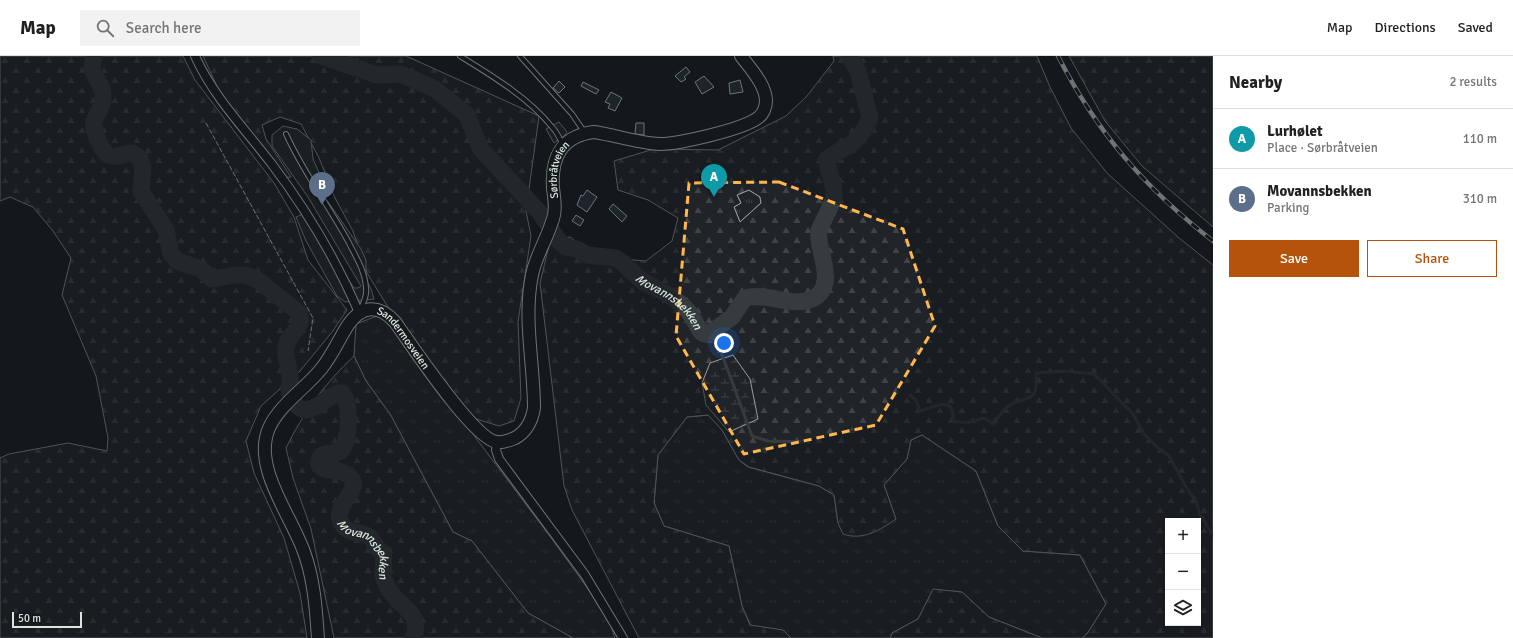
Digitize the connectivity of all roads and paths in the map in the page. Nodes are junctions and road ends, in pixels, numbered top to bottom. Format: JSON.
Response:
{"nodes":[{"id":1,"x":195,"y":56,"type":"edge"},
{"id":2,"x":460,"y":56,"type":"edge"},
{"id":3,"x":520,"y":56,"type":"edge"},
{"id":4,"x":742,"y":56,"type":"edge"},
{"id":5,"x":585,"y":133,"type":"junction"},
{"id":6,"x":286,"y":134,"type":"dead end"},
{"id":7,"x":564,"y":145,"type":"junction"},
{"id":8,"x":360,"y":315,"type":"junction"},
{"id":9,"x":496,"y":443,"type":"junction"},
{"id":10,"x":318,"y":638,"type":"edge"},
{"id":11,"x":623,"y":638,"type":"edge"}],
"edges":[{"from":1,"to":8,"type":"street"},
{"from":2,"to":7,"type":"lane"},
{"from":3,"to":5,"type":"lane"},
{"from":4,"to":5,"type":"street","name":"Sørbråtveien"},
{"from":5,"to":7,"type":"street","name":"Sørbråtveien"},
{"from":6,"to":8,"type":"lane"},
{"from":7,"to":9,"type":"street","name":"Sørbråtveien"},
{"from":8,"to":9,"type":"street","name":"Sandermosveien"},
{"from":8,"to":10,"type":"street","name":"Sandermosveien"},
{"from":9,"to":11,"type":"street"}]}
